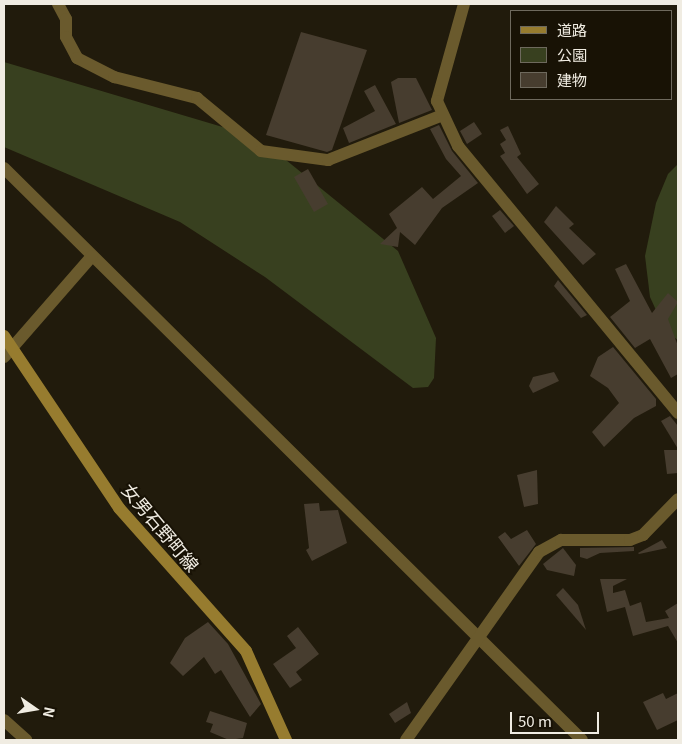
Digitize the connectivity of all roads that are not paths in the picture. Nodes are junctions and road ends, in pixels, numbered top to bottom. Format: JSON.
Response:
{"nodes":[{"id":1,"x":58,"y":4,"type":"edge"},
{"id":2,"x":464,"y":4,"type":"edge"},
{"id":3,"x":443,"y":115,"type":"junction"},
{"id":4,"x":4,"y":168,"type":"edge"},
{"id":5,"x":92,"y":256,"type":"junction"},
{"id":6,"x":4,"y":336,"type":"edge"},
{"id":7,"x":8,"y":353,"type":"edge"},
{"id":8,"x":678,"y":413,"type":"edge"},
{"id":9,"x":678,"y":499,"type":"edge"},
{"id":10,"x":480,"y":637,"type":"junction"},
{"id":11,"x":4,"y":720,"type":"edge"},
{"id":12,"x":26,"y":740,"type":"edge"},
{"id":13,"x":286,"y":740,"type":"edge"},
{"id":14,"x":406,"y":740,"type":"edge"},
{"id":15,"x":582,"y":740,"type":"edge"}],
"edges":[{"from":1,"to":3,"type":"street"},
{"from":2,"to":3,"type":"street"},
{"from":3,"to":8,"type":"street"},
{"from":4,"to":5,"type":"street"},
{"from":5,"to":7,"type":"street"},
{"from":5,"to":10,"type":"street"},
{"from":6,"to":7,"type":"main road","name":"女男石野町線"},
{"from":7,"to":13,"type":"main road","name":"女男石野町線"},
{"from":9,"to":10,"type":"street"},
{"from":10,"to":14,"type":"street"},
{"from":10,"to":15,"type":"street"},
{"from":11,"to":12,"type":"street"}]}
